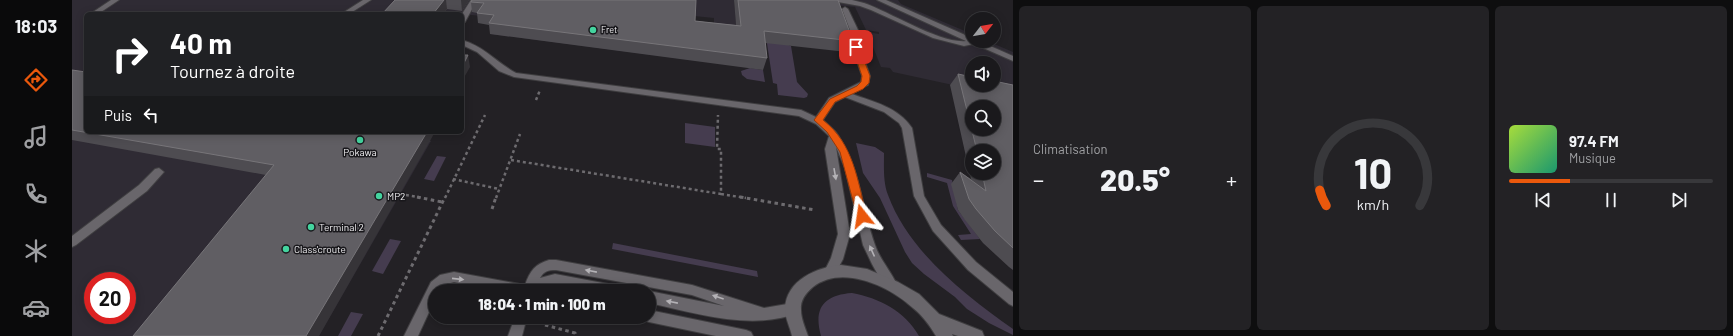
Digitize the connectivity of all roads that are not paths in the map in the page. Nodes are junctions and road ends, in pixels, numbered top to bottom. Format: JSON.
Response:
{"nodes":[{"id":1,"x":116,"y":0,"type":"edge"},
{"id":2,"x":368,"y":0,"type":"edge"},
{"id":3,"x":474,"y":0,"type":"edge"},
{"id":4,"x":838,"y":0,"type":"edge"},
{"id":5,"x":880,"y":0,"type":"edge"},
{"id":6,"x":845,"y":9,"type":"dead end"},
{"id":7,"x":97,"y":12,"type":"edge"},
{"id":8,"x":347,"y":12,"type":"edge"},
{"id":9,"x":464,"y":17,"type":"edge"},
{"id":10,"x":965,"y":38,"type":"edge"},
{"id":11,"x":464,"y":43,"type":"edge"},
{"id":12,"x":965,"y":45,"type":"edge"},
{"id":13,"x":988,"y":48,"type":"edge"},
{"id":14,"x":1013,"y":59,"type":"edge"},
{"id":15,"x":843,"y":94,"type":"junction"},
{"id":16,"x":818,"y":120,"type":"junction"},
{"id":17,"x":834,"y":136,"type":"junction"},
{"id":18,"x":159,"y":172,"type":"dead end"},
{"id":19,"x":72,"y":242,"type":"edge"},
{"id":20,"x":830,"y":272,"type":"junction"},
{"id":21,"x":438,"y":284,"type":"edge"},
{"id":22,"x":491,"y":284,"type":"edge"},
{"id":23,"x":531,"y":284,"type":"edge"},
{"id":24,"x":537,"y":284,"type":"edge"},
{"id":25,"x":582,"y":284,"type":"edge"},
{"id":26,"x":891,"y":285,"type":"junction"},
{"id":27,"x":656,"y":298,"type":"edge"},
{"id":28,"x":1013,"y":300,"type":"edge"},
{"id":29,"x":428,"y":301,"type":"edge"},
{"id":30,"x":793,"y":309,"type":"junction"},
{"id":31,"x":768,"y":315,"type":"junction"},
{"id":32,"x":656,"y":317,"type":"edge"},
{"id":33,"x":934,"y":319,"type":"junction"},
{"id":34,"x":519,"y":324,"type":"edge"},
{"id":35,"x":411,"y":336,"type":"edge"},
{"id":36,"x":515,"y":336,"type":"edge"},
{"id":37,"x":746,"y":336,"type":"edge"},
{"id":38,"x":800,"y":336,"type":"edge"},
{"id":39,"x":946,"y":336,"type":"edge"},
{"id":40,"x":976,"y":336,"type":"edge"}],
"edges":[{"from":1,"to":7,"type":"lane"},
{"from":2,"to":8,"type":"lane"},
{"from":3,"to":9,"type":"lane"},
{"from":4,"to":12,"type":"lane"},
{"from":5,"to":10,"type":"lane"},
{"from":6,"to":15,"type":"lane"},
{"from":11,"to":16,"type":"lane"},
{"from":13,"to":14,"type":"lane"},
{"from":15,"to":16,"type":"lane"},
{"from":15,"to":28,"type":"lane"},
{"from":16,"to":17,"type":"lane"},
{"from":17,"to":20,"type":"lane","one_way":true},
{"from":26,"to":17,"type":"lane","one_way":true},
{"from":18,"to":19,"type":"lane"},
{"from":20,"to":26,"type":"street"},
{"from":20,"to":30,"type":"street"},
{"from":21,"to":22,"type":"lane","one_way":true},
{"from":31,"to":23,"type":"lane","one_way":true},
{"from":24,"to":25,"type":"lane"},
{"from":26,"to":33,"type":"street"},
{"from":31,"to":27,"type":"lane","one_way":true},
{"from":35,"to":29,"type":"lane","one_way":true},
{"from":30,"to":31,"type":"lane"},
{"from":30,"to":38,"type":"street"},
{"from":32,"to":37,"type":"lane"},
{"from":33,"to":39,"type":"street"},
{"from":33,"to":40,"type":"street"},
{"from":34,"to":36,"type":"lane"}]}
